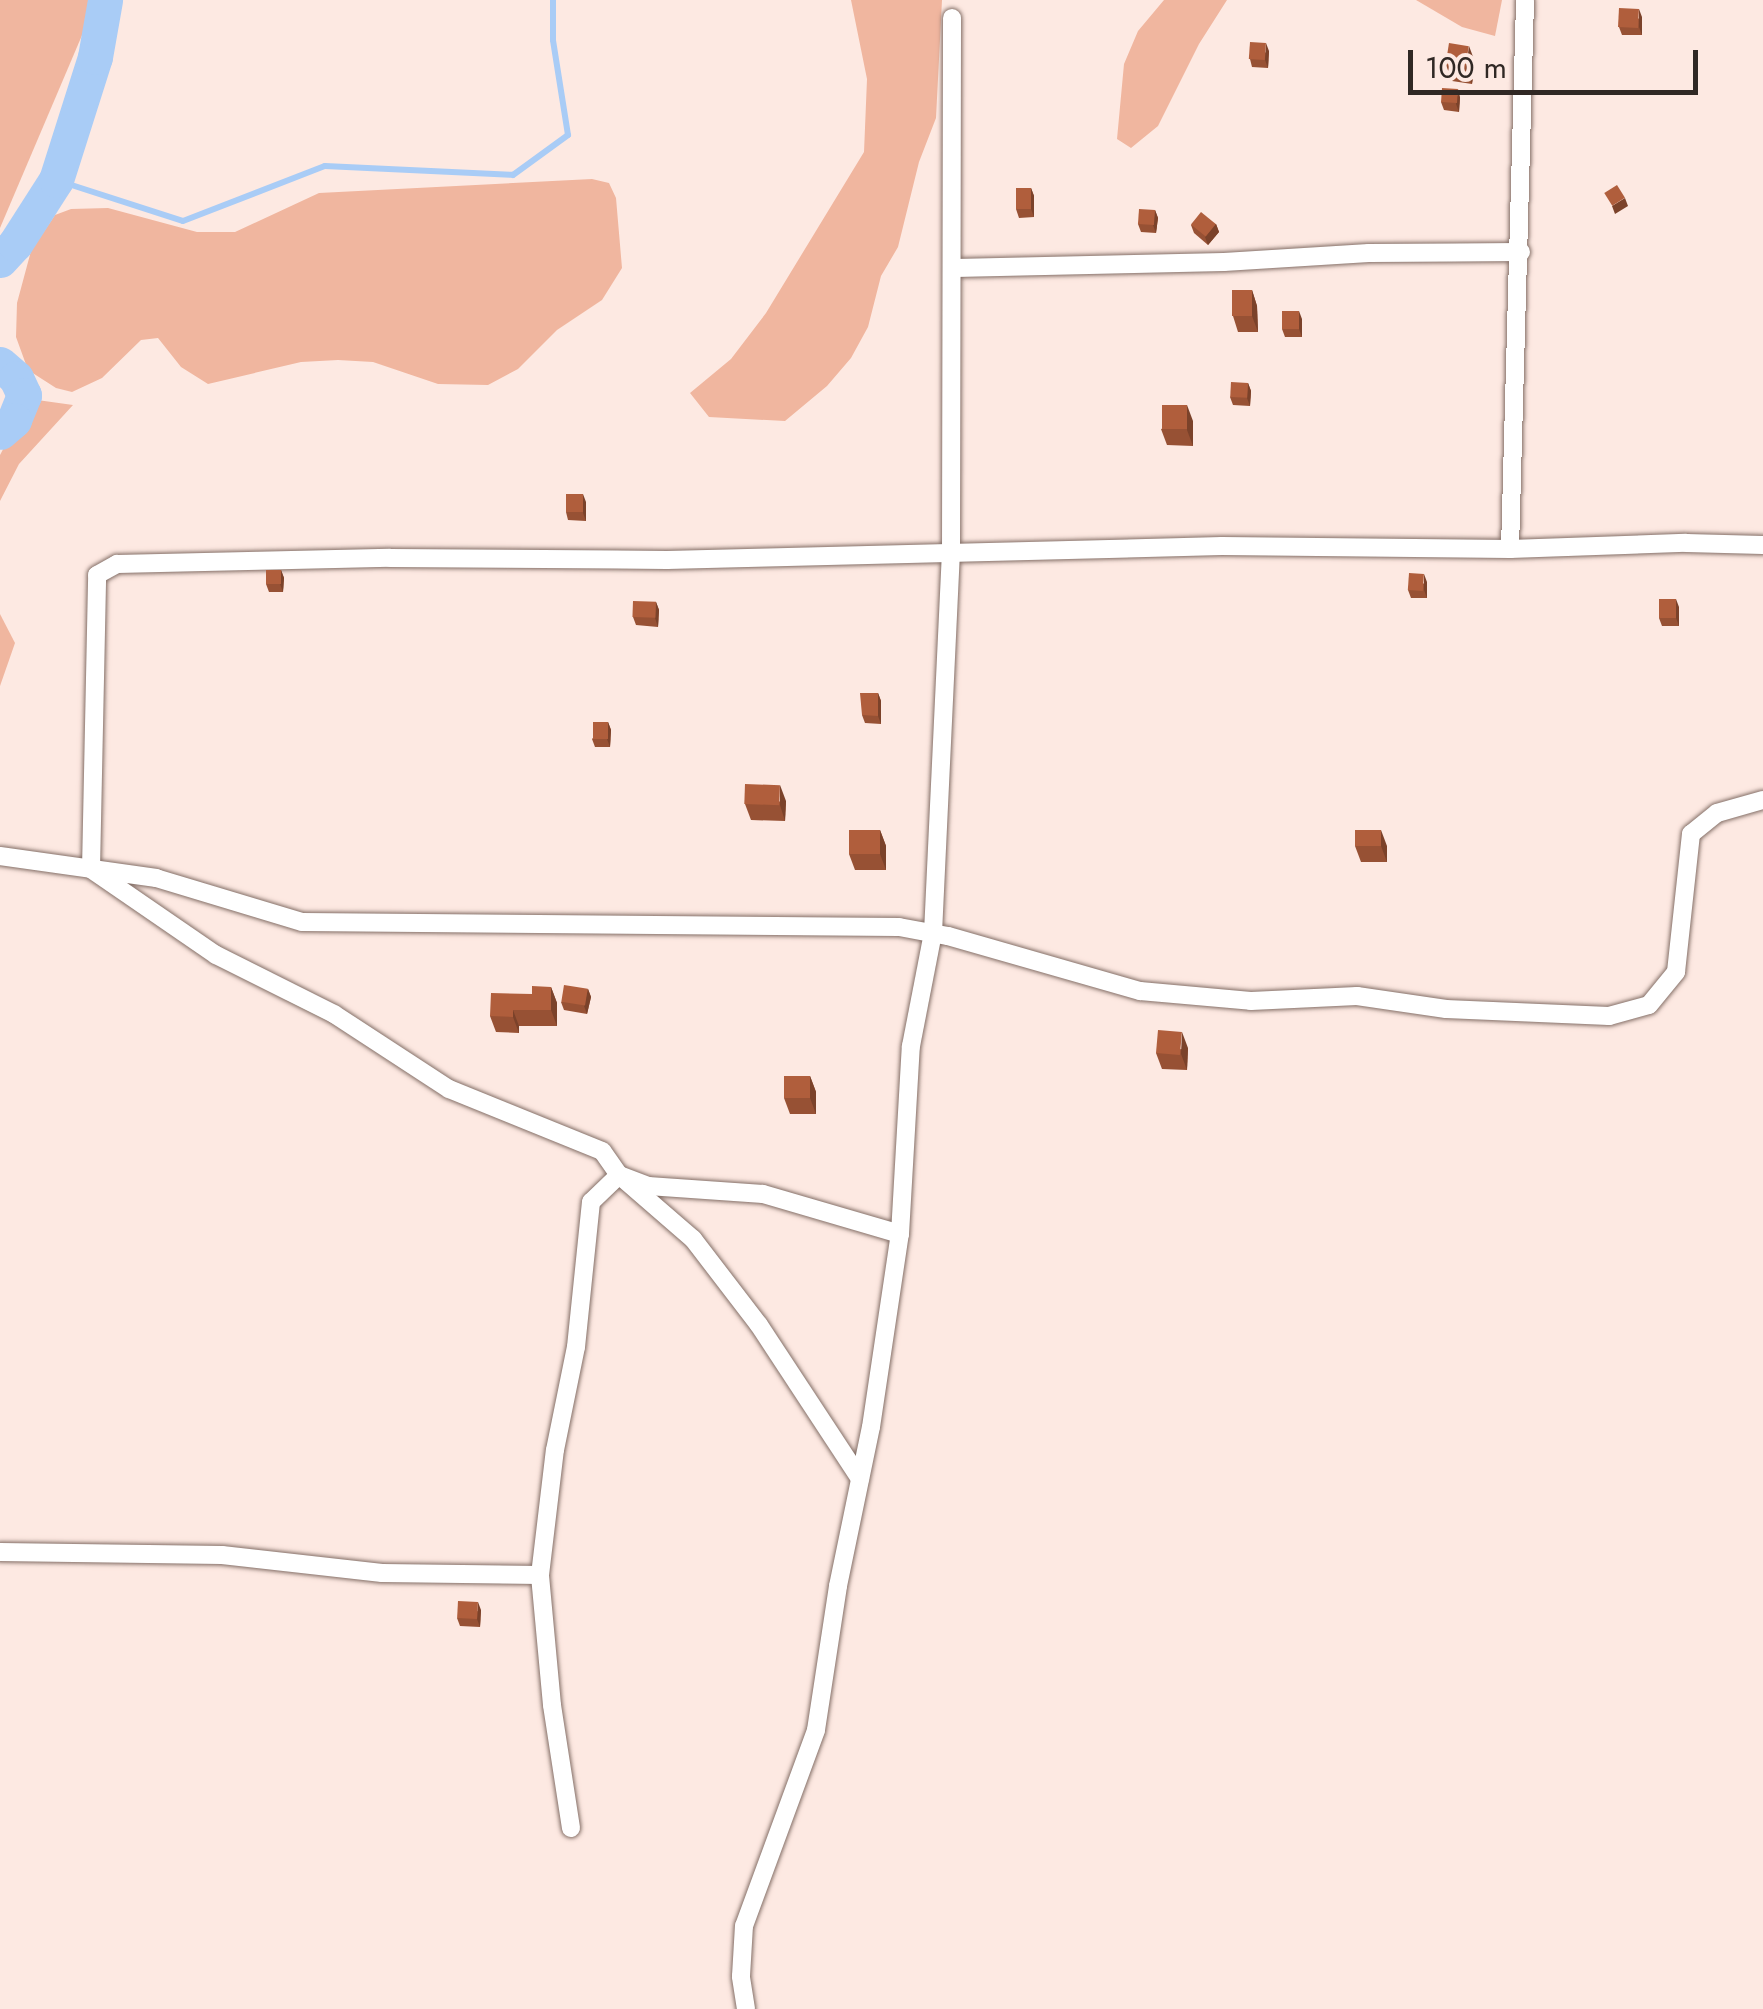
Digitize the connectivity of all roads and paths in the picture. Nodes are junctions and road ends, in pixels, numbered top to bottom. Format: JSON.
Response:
{"nodes":[{"id":1,"x":1525,"y":0,"type":"edge"},
{"id":2,"x":952,"y":18,"type":"dead end"},
{"id":3,"x":1521,"y":252,"type":"junction"},
{"id":4,"x":955,"y":268,"type":"junction"},
{"id":5,"x":1763,"y":545,"type":"edge"},
{"id":6,"x":1510,"y":550,"type":"junction"},
{"id":7,"x":951,"y":551,"type":"junction"},
{"id":8,"x":1763,"y":800,"type":"edge"},
{"id":9,"x":0,"y":856,"type":"edge"},
{"id":10,"x":90,"y":869,"type":"junction"},
{"id":11,"x":933,"y":933,"type":"junction"},
{"id":12,"x":619,"y":1174,"type":"junction"},
{"id":13,"x":900,"y":1234,"type":"junction"},
{"id":14,"x":860,"y":1479,"type":"junction"},
{"id":15,"x":0,"y":1552,"type":"edge"},
{"id":16,"x":540,"y":1575,"type":"junction"},
{"id":17,"x":571,"y":1828,"type":"dead end"},
{"id":18,"x":746,"y":2009,"type":"edge"}],
"edges":[{"from":1,"to":3,"type":"street"},
{"from":2,"to":4,"type":"street"},
{"from":3,"to":4,"type":"street"},
{"from":3,"to":6,"type":"street"},
{"from":4,"to":7,"type":"street"},
{"from":5,"to":6,"type":"street"},
{"from":6,"to":7,"type":"street"},
{"from":7,"to":10,"type":"street"},
{"from":7,"to":11,"type":"street"},
{"from":8,"to":11,"type":"street"},
{"from":9,"to":10,"type":"street"},
{"from":10,"to":11,"type":"street"},
{"from":10,"to":12,"type":"street"},
{"from":11,"to":13,"type":"street"},
{"from":12,"to":13,"type":"street"},
{"from":12,"to":14,"type":"street"},
{"from":12,"to":16,"type":"street"},
{"from":13,"to":14,"type":"street"},
{"from":14,"to":18,"type":"street"},
{"from":15,"to":16,"type":"street"},
{"from":16,"to":17,"type":"street"}]}
